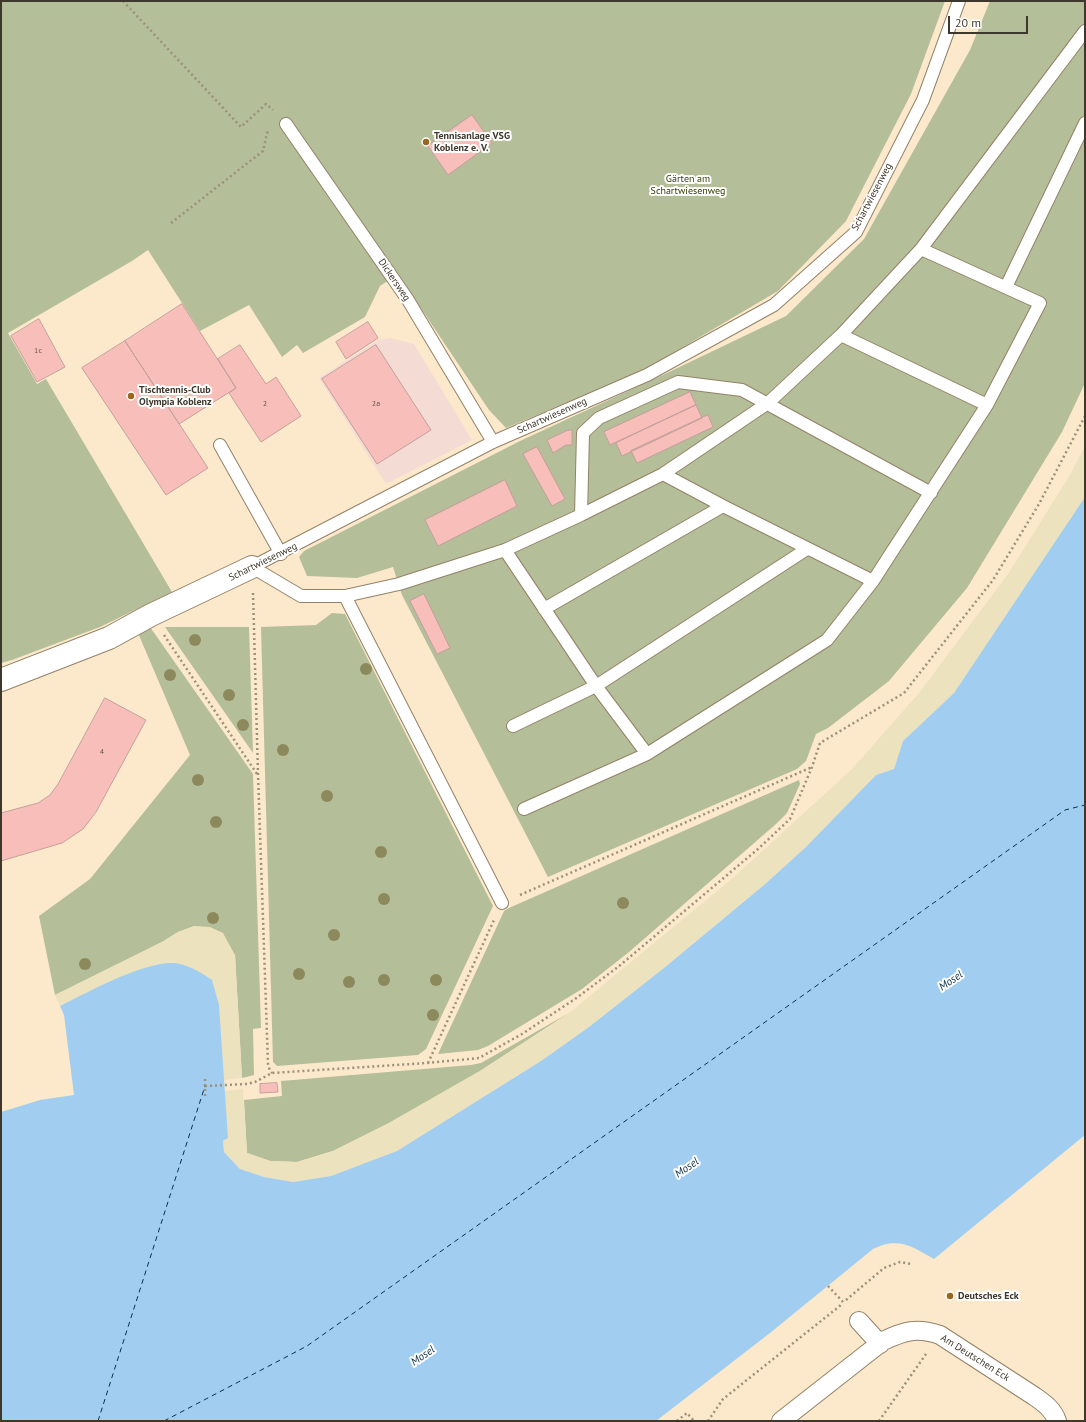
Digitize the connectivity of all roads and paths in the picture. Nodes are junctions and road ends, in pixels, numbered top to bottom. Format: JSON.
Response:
{"nodes":[{"id":1,"x":123,"y":1,"type":"edge"},
{"id":2,"x":959,"y":1,"type":"edge"},
{"id":3,"x":1085,"y":31,"type":"edge"},
{"id":4,"x":1085,"y":123,"type":"edge"},
{"id":5,"x":286,"y":124,"type":"junction"},
{"id":6,"x":171,"y":224,"type":"dead end"},
{"id":7,"x":921,"y":249,"type":"junction"},
{"id":8,"x":1006,"y":287,"type":"junction"},
{"id":9,"x":841,"y":335,"type":"junction"},
{"id":10,"x":768,"y":403,"type":"junction"},
{"id":11,"x":987,"y":405,"type":"junction"},
{"id":12,"x":1085,"y":416,"type":"edge"},
{"id":13,"x":493,"y":442,"type":"junction"},
{"id":14,"x":220,"y":445,"type":"dead end"},
{"id":15,"x":663,"y":474,"type":"junction"},
{"id":16,"x":931,"y":493,"type":"junction"},
{"id":17,"x":724,"y":506,"type":"junction"},
{"id":18,"x":581,"y":515,"type":"junction"},
{"id":19,"x":807,"y":549,"type":"junction"},
{"id":20,"x":505,"y":550,"type":"junction"},
{"id":21,"x":281,"y":554,"type":"junction"},
{"id":22,"x":252,"y":568,"type":"junction"},
{"id":23,"x":872,"y":581,"type":"junction"},
{"id":24,"x":345,"y":596,"type":"junction"},
{"id":25,"x":544,"y":609,"type":"junction"},
{"id":26,"x":151,"y":615,"type":"junction"},
{"id":27,"x":1,"y":680,"type":"edge"},
{"id":28,"x":596,"y":686,"type":"junction"},
{"id":29,"x":513,"y":726,"type":"dead end"},
{"id":30,"x":647,"y":754,"type":"junction"},
{"id":31,"x":812,"y":767,"type":"junction"},
{"id":32,"x":258,"y":774,"type":"junction"},
{"id":33,"x":524,"y":810,"type":"dead end"},
{"id":34,"x":502,"y":903,"type":"junction"},
{"id":35,"x":427,"y":1063,"type":"junction"},
{"id":36,"x":272,"y":1073,"type":"junction"},
{"id":37,"x":205,"y":1079,"type":"dead end"},
{"id":38,"x":205,"y":1086,"type":"junction"},
{"id":39,"x":205,"y":1096,"type":"dead end"},
{"id":40,"x":912,"y":1264,"type":"dead end"},
{"id":41,"x":828,"y":1286,"type":"dead end"},
{"id":42,"x":840,"y":1298,"type":"dead end"},
{"id":43,"x":859,"y":1321,"type":"dead end"},
{"id":44,"x":940,"y":1335,"type":"junction"},
{"id":45,"x":880,"y":1344,"type":"junction"},
{"id":46,"x":677,"y":1421,"type":"edge"},
{"id":47,"x":694,"y":1421,"type":"edge"},
{"id":48,"x":708,"y":1421,"type":"edge"},
{"id":49,"x":781,"y":1421,"type":"edge"},
{"id":50,"x":879,"y":1421,"type":"edge"},
{"id":51,"x":1057,"y":1421,"type":"edge"}],
"edges":[{"from":1,"to":5,"type":"path"},
{"from":2,"to":13,"type":"lane","name":"Schartwiesenweg"},
{"from":3,"to":7,"type":"lane"},
{"from":4,"to":8,"type":"lane"},
{"from":5,"to":6,"type":"path"},
{"from":5,"to":13,"type":"lane","name":"Dickersweg"},
{"from":7,"to":8,"type":"lane"},
{"from":7,"to":9,"type":"lane"},
{"from":8,"to":11,"type":"lane"},
{"from":9,"to":10,"type":"lane"},
{"from":9,"to":11,"type":"lane"},
{"from":10,"to":15,"type":"lane"},
{"from":10,"to":16,"type":"lane"},
{"from":10,"to":18,"type":"lane"},
{"from":11,"to":16,"type":"lane"},
{"from":12,"to":31,"type":"path"},
{"from":13,"to":21,"type":"lane","name":"Schartwiesenweg"},
{"from":14,"to":21,"type":"lane"},
{"from":15,"to":17,"type":"lane"},
{"from":15,"to":18,"type":"lane"},
{"from":16,"to":23,"type":"lane"},
{"from":17,"to":19,"type":"lane"},
{"from":17,"to":25,"type":"lane"},
{"from":18,"to":20,"type":"lane"},
{"from":19,"to":23,"type":"lane"},
{"from":19,"to":28,"type":"lane"},
{"from":20,"to":24,"type":"lane"},
{"from":20,"to":25,"type":"lane"},
{"from":21,"to":22,"type":"lane","name":"Schartwiesenweg"},
{"from":22,"to":24,"type":"lane"},
{"from":22,"to":26,"type":"street","name":"Schartwiesenweg"},
{"from":22,"to":32,"type":"path"},
{"from":23,"to":30,"type":"lane"},
{"from":24,"to":34,"type":"lane"},
{"from":25,"to":28,"type":"lane"},
{"from":26,"to":27,"type":"street","name":"Schartwiesenweg"},
{"from":26,"to":32,"type":"path"},
{"from":28,"to":29,"type":"lane"},
{"from":28,"to":30,"type":"lane"},
{"from":30,"to":33,"type":"lane"},
{"from":31,"to":34,"type":"path"},
{"from":31,"to":35,"type":"path"},
{"from":32,"to":36,"type":"path"},
{"from":34,"to":35,"type":"path"},
{"from":35,"to":36,"type":"path"},
{"from":36,"to":38,"type":"path"},
{"from":37,"to":38,"type":"path"},
{"from":38,"to":39,"type":"path"},
{"from":40,"to":48,"type":"path"},
{"from":41,"to":42,"type":"path"},
{"from":43,"to":45,"type":"street"},
{"from":44,"to":45,"type":"street","name":"Am Deutschen Eck"},
{"from":44,"to":50,"type":"path"},
{"from":44,"to":51,"type":"street","name":"Am Deutschen Eck"},
{"from":45,"to":49,"type":"street","name":"Am Deutschen Eck"},
{"from":46,"to":47,"type":"path"}]}
